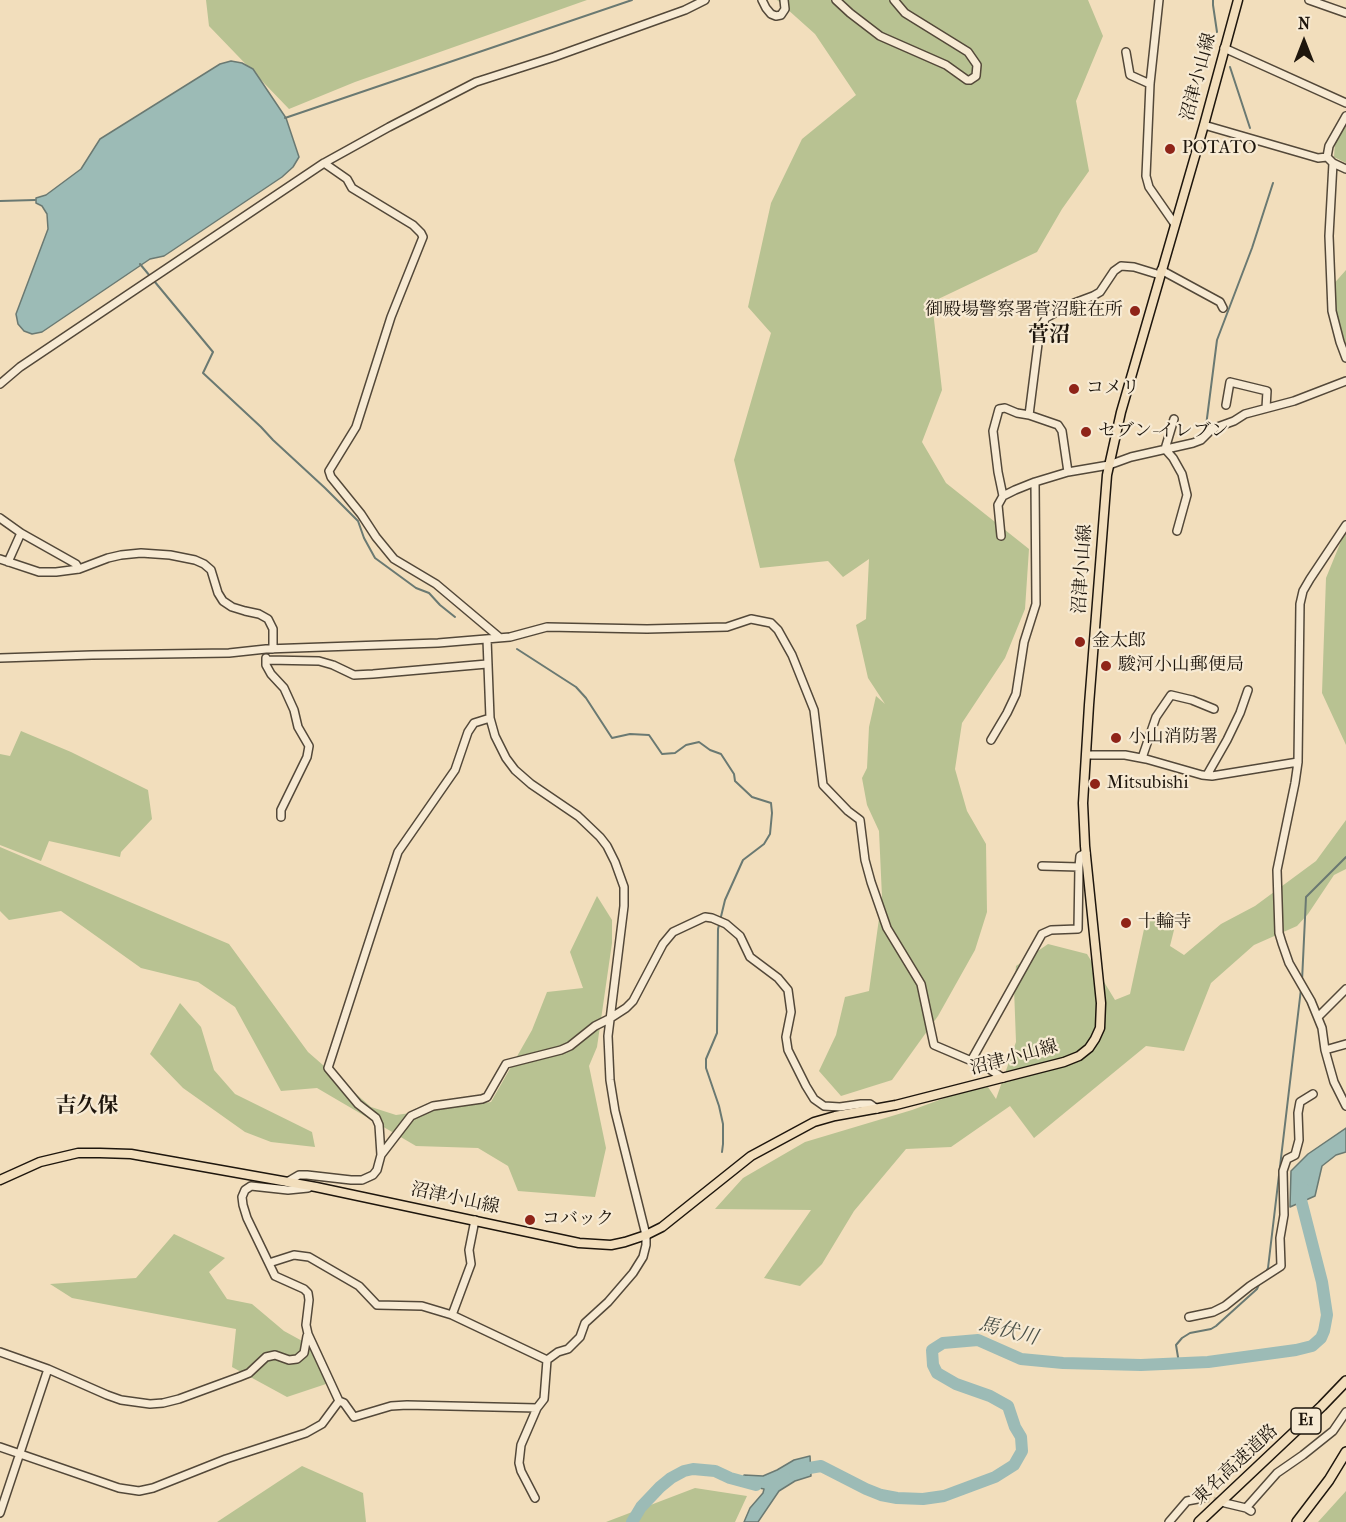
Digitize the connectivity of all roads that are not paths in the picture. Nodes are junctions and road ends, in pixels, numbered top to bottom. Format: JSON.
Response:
{"nodes":[{"id":1,"x":705,"y":0,"type":"edge"},
{"id":2,"x":762,"y":0,"type":"edge"},
{"id":3,"x":784,"y":0,"type":"edge"},
{"id":4,"x":836,"y":0,"type":"edge"},
{"id":5,"x":894,"y":0,"type":"edge"},
{"id":6,"x":1159,"y":0,"type":"edge"},
{"id":7,"x":1238,"y":0,"type":"edge"},
{"id":8,"x":1309,"y":0,"type":"edge"},
{"id":9,"x":1346,"y":13,"type":"edge"},
{"id":10,"x":1224,"y":48,"type":"junction"},
{"id":11,"x":1126,"y":52,"type":"dead end"},
{"id":12,"x":1150,"y":84,"type":"junction"},
{"id":13,"x":1346,"y":103,"type":"edge"},
{"id":14,"x":1346,"y":116,"type":"edge"},
{"id":15,"x":1204,"y":125,"type":"junction"},
{"id":16,"x":1330,"y":160,"type":"junction"},
{"id":17,"x":324,"y":162,"type":"junction"},
{"id":18,"x":1346,"y":169,"type":"edge"},
{"id":19,"x":1174,"y":223,"type":"junction"},
{"id":20,"x":1160,"y":272,"type":"junction"},
{"id":21,"x":1223,"y":308,"type":"dead end"},
{"id":22,"x":1346,"y":358,"type":"edge"},
{"id":23,"x":1346,"y":381,"type":"edge"},
{"id":24,"x":0,"y":384,"type":"edge"},
{"id":25,"x":1226,"y":405,"type":"dead end"},
{"id":26,"x":1266,"y":408,"type":"junction"},
{"id":27,"x":1029,"y":415,"type":"junction"},
{"id":28,"x":1174,"y":419,"type":"dead end"},
{"id":29,"x":1165,"y":449,"type":"junction"},
{"id":30,"x":1109,"y":465,"type":"junction"},
{"id":31,"x":1068,"y":472,"type":"junction"},
{"id":32,"x":1035,"y":482,"type":"junction"},
{"id":33,"x":1003,"y":496,"type":"junction"},
{"id":34,"x":0,"y":518,"type":"edge"},
{"id":35,"x":1346,"y":525,"type":"edge"},
{"id":36,"x":1177,"y":531,"type":"dead end"},
{"id":37,"x":21,"y":533,"type":"junction"},
{"id":38,"x":1001,"y":536,"type":"dead end"},
{"id":39,"x":0,"y":560,"type":"edge"},
{"id":40,"x":8,"y":562,"type":"junction"},
{"id":41,"x":79,"y":569,"type":"junction"},
{"id":42,"x":499,"y":637,"type":"junction"},
{"id":43,"x":487,"y":639,"type":"junction"},
{"id":44,"x":269,"y":649,"type":"junction"},
{"id":45,"x":0,"y":658,"type":"edge"},
{"id":46,"x":267,"y":660,"type":"junction"},
{"id":47,"x":487,"y":664,"type":"junction"},
{"id":48,"x":1248,"y":690,"type":"dead end"},
{"id":49,"x":1214,"y":709,"type":"dead end"},
{"id":50,"x":490,"y":718,"type":"junction"},
{"id":51,"x":991,"y":740,"type":"dead end"},
{"id":52,"x":1086,"y":755,"type":"junction"},
{"id":53,"x":1142,"y":758,"type":"junction"},
{"id":54,"x":1298,"y":762,"type":"junction"},
{"id":55,"x":1207,"y":775,"type":"junction"},
{"id":56,"x":281,"y":817,"type":"dead end"},
{"id":57,"x":1086,"y":854,"type":"junction"},
{"id":58,"x":1042,"y":866,"type":"dead end"},
{"id":59,"x":1079,"y":867,"type":"junction"},
{"id":60,"x":1346,"y":989,"type":"edge"},
{"id":61,"x":1318,"y":1017,"type":"junction"},
{"id":62,"x":609,"y":1019,"type":"junction"},
{"id":63,"x":1346,"y":1044,"type":"edge"},
{"id":64,"x":1325,"y":1050,"type":"junction"},
{"id":65,"x":971,"y":1061,"type":"junction"},
{"id":66,"x":1003,"y":1078,"type":"junction"},
{"id":67,"x":1313,"y":1094,"type":"dead end"},
{"id":68,"x":1346,"y":1106,"type":"edge"},
{"id":69,"x":877,"y":1109,"type":"junction"},
{"id":70,"x":381,"y":1155,"type":"junction"},
{"id":71,"x":0,"y":1180,"type":"edge"},
{"id":72,"x":287,"y":1182,"type":"junction"},
{"id":73,"x":316,"y":1187,"type":"junction"},
{"id":74,"x":475,"y":1220,"type":"junction"},
{"id":75,"x":646,"y":1235,"type":"junction"},
{"id":76,"x":268,"y":1263,"type":"junction"},
{"id":77,"x":452,"y":1315,"type":"junction"},
{"id":78,"x":1189,"y":1317,"type":"dead end"},
{"id":79,"x":308,"y":1334,"type":"junction"},
{"id":80,"x":0,"y":1352,"type":"edge"},
{"id":81,"x":547,"y":1360,"type":"junction"},
{"id":82,"x":48,"y":1369,"type":"junction"},
{"id":83,"x":1346,"y":1381,"type":"edge"},
{"id":84,"x":339,"y":1401,"type":"junction"},
{"id":85,"x":537,"y":1408,"type":"junction"},
{"id":86,"x":1346,"y":1412,"type":"edge"},
{"id":87,"x":0,"y":1447,"type":"edge"},
{"id":88,"x":1346,"y":1452,"type":"edge"},
{"id":89,"x":20,"y":1454,"type":"junction"},
{"id":90,"x":536,"y":1498,"type":"dead end"},
{"id":91,"x":1203,"y":1498,"type":"tunnel mouth"},
{"id":92,"x":1225,"y":1503,"type":"tunnel mouth"},
{"id":93,"x":0,"y":1513,"type":"edge"},
{"id":94,"x":1169,"y":1522,"type":"edge"},
{"id":95,"x":1199,"y":1522,"type":"edge"},
{"id":96,"x":1297,"y":1522,"type":"edge"}],
"edges":[{"from":1,"to":17,"type":"street"},
{"from":2,"to":3,"type":"street"},
{"from":4,"to":5,"type":"street"},
{"from":6,"to":12,"type":"street"},
{"from":7,"to":10,"type":"main road","name":"沼津小山線"},
{"from":8,"to":9,"type":"street"},
{"from":10,"to":13,"type":"street"},
{"from":10,"to":15,"type":"main road","name":"沼津小山線"},
{"from":11,"to":12,"type":"street"},
{"from":12,"to":19,"type":"street"},
{"from":14,"to":16,"type":"street"},
{"from":15,"to":16,"type":"street"},
{"from":15,"to":19,"type":"main road","name":"沼津小山線"},
{"from":16,"to":18,"type":"street"},
{"from":16,"to":22,"type":"street"},
{"from":17,"to":24,"type":"street"},
{"from":17,"to":42,"type":"street"},
{"from":19,"to":20,"type":"main road","name":"沼津小山線"},
{"from":20,"to":21,"type":"street"},
{"from":20,"to":27,"type":"street"},
{"from":20,"to":30,"type":"main road","name":"沼津小山線"},
{"from":23,"to":26,"type":"street"},
{"from":25,"to":26,"type":"street"},
{"from":26,"to":29,"type":"street"},
{"from":27,"to":31,"type":"street"},
{"from":27,"to":33,"type":"street"},
{"from":28,"to":29,"type":"street"},
{"from":29,"to":30,"type":"street"},
{"from":29,"to":36,"type":"street"},
{"from":30,"to":31,"type":"street"},
{"from":30,"to":52,"type":"main road","name":"沼津小山線"},
{"from":31,"to":32,"type":"street"},
{"from":32,"to":33,"type":"street"},
{"from":32,"to":51,"type":"street"},
{"from":33,"to":38,"type":"street"},
{"from":34,"to":37,"type":"street"},
{"from":35,"to":54,"type":"street"},
{"from":37,"to":40,"type":"street"},
{"from":37,"to":41,"type":"street"},
{"from":39,"to":40,"type":"street"},
{"from":40,"to":41,"type":"street"},
{"from":41,"to":44,"type":"street"},
{"from":42,"to":43,"type":"street"},
{"from":42,"to":65,"type":"street"},
{"from":43,"to":44,"type":"street"},
{"from":43,"to":47,"type":"street"},
{"from":44,"to":45,"type":"street"},
{"from":44,"to":46,"type":"street"},
{"from":46,"to":47,"type":"street"},
{"from":46,"to":56,"type":"street"},
{"from":47,"to":50,"type":"street"},
{"from":48,"to":55,"type":"street"},
{"from":49,"to":53,"type":"street"},
{"from":50,"to":62,"type":"street"},
{"from":50,"to":70,"type":"street"},
{"from":52,"to":53,"type":"street"},
{"from":52,"to":57,"type":"main road","name":"沼津小山線"},
{"from":53,"to":55,"type":"street"},
{"from":54,"to":55,"type":"street"},
{"from":54,"to":61,"type":"street"},
{"from":57,"to":59,"type":"street"},
{"from":57,"to":66,"type":"main road","name":"沼津小山線"},
{"from":58,"to":59,"type":"street"},
{"from":59,"to":65,"type":"street"},
{"from":60,"to":61,"type":"street"},
{"from":61,"to":64,"type":"street"},
{"from":62,"to":69,"type":"street"},
{"from":62,"to":70,"type":"street"},
{"from":62,"to":75,"type":"street"},
{"from":63,"to":64,"type":"street"},
{"from":64,"to":68,"type":"street"},
{"from":65,"to":66,"type":"street"},
{"from":66,"to":69,"type":"main road","name":"沼津小山線"},
{"from":67,"to":78,"type":"street"},
{"from":69,"to":75,"type":"main road","name":"沼津小山線"},
{"from":70,"to":72,"type":"street"},
{"from":71,"to":72,"type":"main road","name":"沼津小山線"},
{"from":72,"to":73,"type":"main road","name":"沼津小山線"},
{"from":73,"to":74,"type":"main road","name":"沼津小山線"},
{"from":73,"to":76,"type":"street"},
{"from":74,"to":75,"type":"main road","name":"沼津小山線"},
{"from":74,"to":77,"type":"street"},
{"from":75,"to":81,"type":"street"},
{"from":76,"to":77,"type":"street"},
{"from":76,"to":79,"type":"street"},
{"from":77,"to":81,"type":"street"},
{"from":79,"to":82,"type":"street"},
{"from":79,"to":84,"type":"street"},
{"from":80,"to":82,"type":"street"},
{"from":81,"to":85,"type":"street"},
{"from":82,"to":89,"type":"street"},
{"from":83,"to":95,"type":"highway","name":"東名高速道路","number":"E1"},
{"from":84,"to":85,"type":"street"},
{"from":84,"to":89,"type":"street"},
{"from":85,"to":90,"type":"street"},
{"from":86,"to":92,"type":"street"},
{"from":87,"to":89,"type":"street"},
{"from":88,"to":96,"type":"highway"},
{"from":89,"to":93,"type":"street"},
{"from":91,"to":94,"type":"street"}]}
